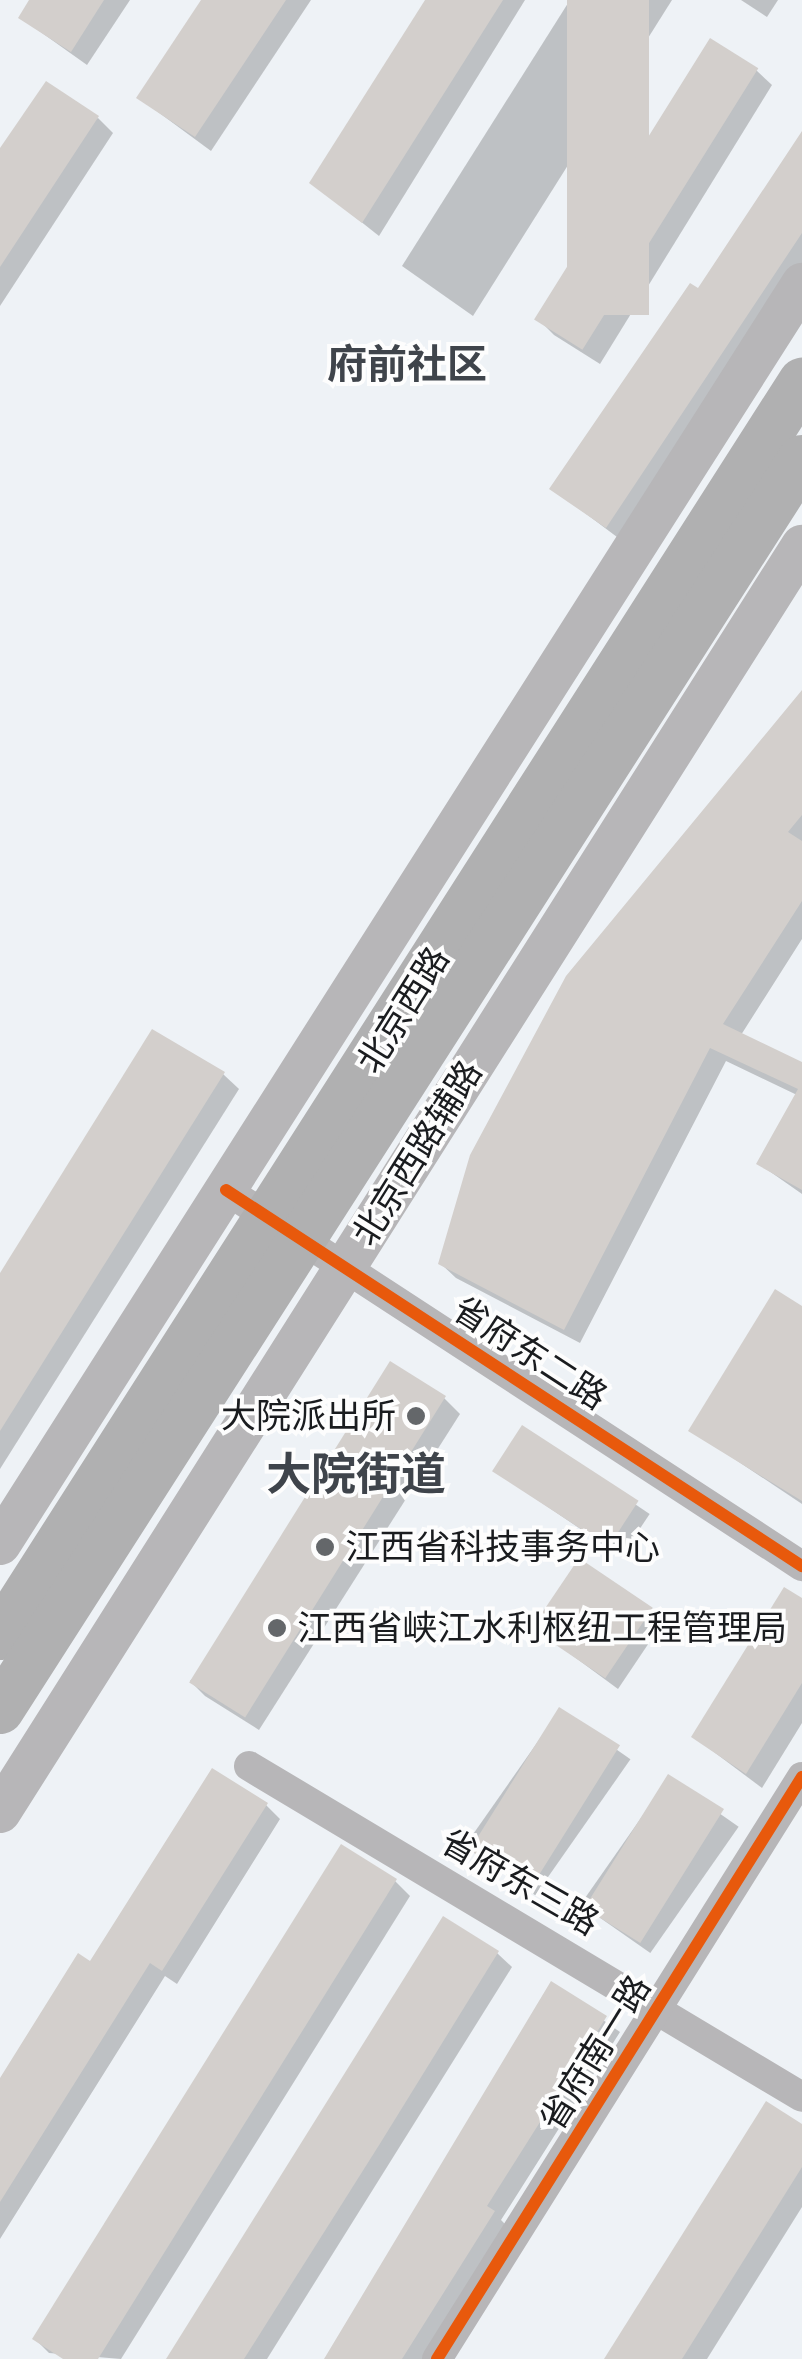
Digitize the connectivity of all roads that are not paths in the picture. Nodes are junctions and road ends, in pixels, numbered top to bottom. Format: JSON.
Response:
{"nodes":[{"id":1,"x":802,"y":284,"type":"edge"},
{"id":2,"x":802,"y":382,"type":"edge"},
{"id":3,"x":802,"y":459,"type":"edge"},
{"id":4,"x":802,"y":546,"type":"edge"},
{"id":5,"x":226,"y":1190,"type":"junction"},
{"id":6,"x":287,"y":1231,"type":"junction"},
{"id":7,"x":344,"y":1268,"type":"junction"},
{"id":8,"x":0,"y":1544,"type":"edge"},
{"id":9,"x":802,"y":1566,"type":"edge"},
{"id":10,"x":0,"y":1636,"type":"edge"},
{"id":11,"x":0,"y":1710,"type":"edge"},
{"id":12,"x":249,"y":1766,"type":"dead end"},
{"id":13,"x":802,"y":1777,"type":"edge"},
{"id":14,"x":0,"y":1812,"type":"edge"},
{"id":15,"x":659,"y":2007,"type":"junction"},
{"id":16,"x":802,"y":2097,"type":"edge"},
{"id":17,"x":436,"y":2359,"type":"edge"}],
"edges":[{"from":1,"to":5,"type":"main road"},
{"from":2,"to":6,"type":"main road","name":"北京西路"},
{"from":3,"to":6,"type":"main road","name":"北京西路"},
{"from":4,"to":7,"type":"main road","name":"北京西路辅路"},
{"from":5,"to":6,"type":"street","name":"省府东二路"},
{"from":5,"to":8,"type":"main road"},
{"from":6,"to":7,"type":"street","name":"省府东二路"},
{"from":6,"to":10,"type":"main road","name":"北京西路"},
{"from":6,"to":11,"type":"main road","name":"北京西路"},
{"from":7,"to":9,"type":"street","name":"省府东二路"},
{"from":7,"to":14,"type":"main road","name":"北京西路辅路"},
{"from":12,"to":15,"type":"street","name":"省府东三路"},
{"from":13,"to":15,"type":"street","name":"省府南一路"},
{"from":15,"to":16,"type":"street","name":"省府东三路"},
{"from":15,"to":17,"type":"street","name":"省府南一路"}]}
